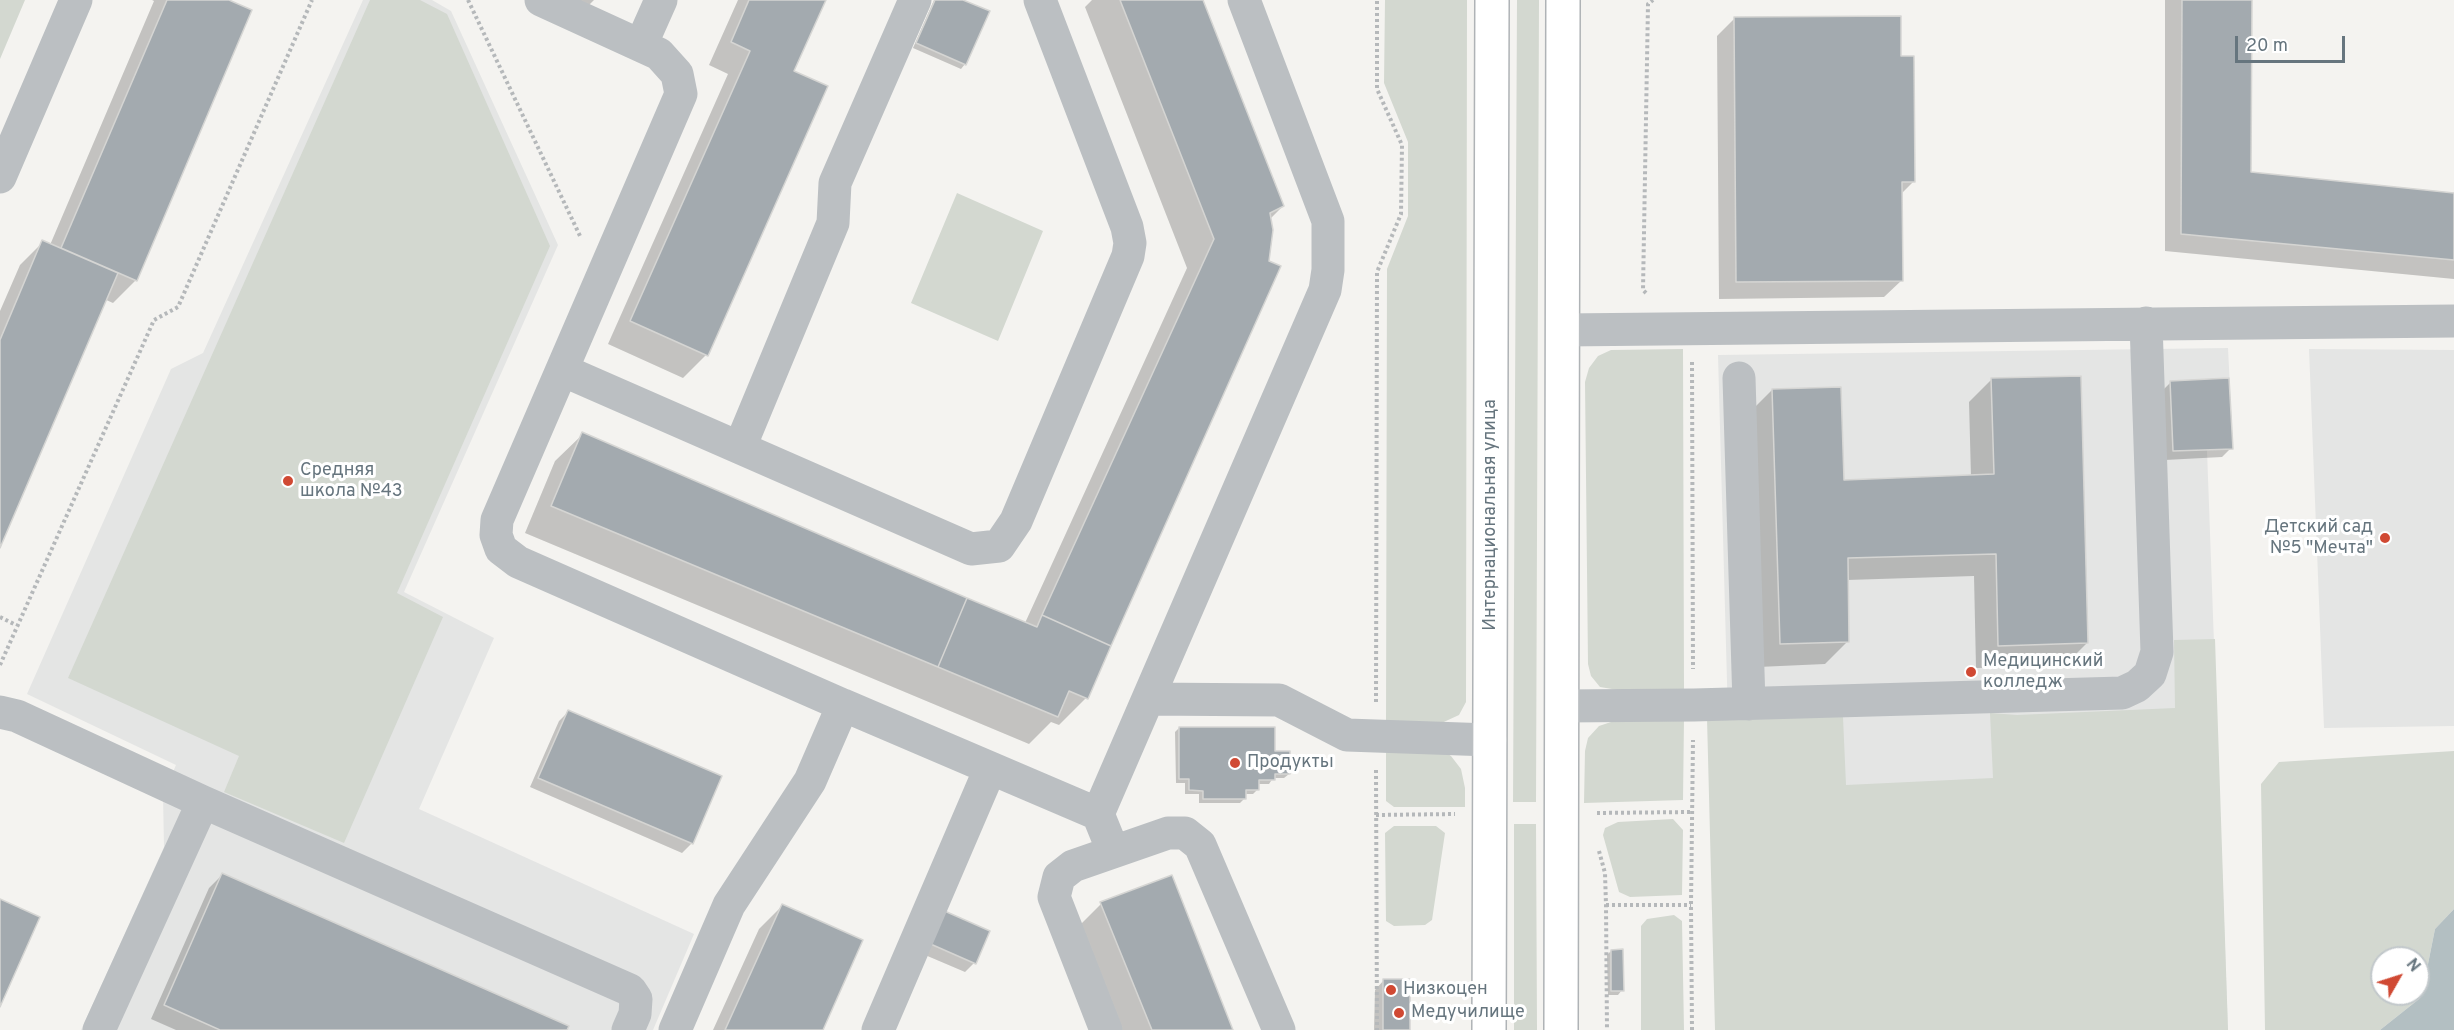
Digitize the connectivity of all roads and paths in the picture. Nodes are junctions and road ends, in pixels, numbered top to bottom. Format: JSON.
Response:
{"nodes":[{"id":1,"x":76,"y":0,"type":"edge"},
{"id":2,"x":312,"y":0,"type":"edge"},
{"id":3,"x":468,"y":0,"type":"edge"},
{"id":4,"x":541,"y":0,"type":"edge"},
{"id":5,"x":661,"y":0,"type":"edge"},
{"id":6,"x":915,"y":0,"type":"edge"},
{"id":7,"x":1040,"y":0,"type":"edge"},
{"id":8,"x":1244,"y":0,"type":"edge"},
{"id":9,"x":1377,"y":0,"type":"edge"},
{"id":10,"x":1492,"y":0,"type":"edge"},
{"id":11,"x":1563,"y":0,"type":"edge"},
{"id":12,"x":1653,"y":0,"type":"edge"},
{"id":13,"x":641,"y":45,"type":"junction"},
{"id":14,"x":0,"y":177,"type":"edge"},
{"id":15,"x":601,"y":280,"type":"junction"},
{"id":16,"x":2454,"y":321,"type":"edge"},
{"id":17,"x":2146,"y":324,"type":"junction"},
{"id":18,"x":1677,"y":329,"type":"junction"},
{"id":19,"x":1563,"y":330,"type":"junction"},
{"id":20,"x":562,"y":370,"type":"junction"},
{"id":21,"x":1739,"y":378,"type":"dead end"},
{"id":22,"x":740,"y":447,"type":"junction"},
{"id":23,"x":0,"y":617,"type":"edge"},
{"id":24,"x":16,"y":625,"type":"junction"},
{"id":25,"x":0,"y":665,"type":"edge"},
{"id":26,"x":1148,"y":699,"type":"junction"},
{"id":27,"x":1749,"y":704,"type":"junction"},
{"id":28,"x":843,"y":705,"type":"junction"},
{"id":29,"x":1562,"y":706,"type":"junction"},
{"id":30,"x":0,"y":712,"type":"edge"},
{"id":31,"x":1376,"y":737,"type":"junction"},
{"id":32,"x":1490,"y":740,"type":"junction"},
{"id":33,"x":990,"y":770,"type":"junction"},
{"id":34,"x":203,"y":802,"type":"junction"},
{"id":35,"x":1098,"y":814,"type":"junction"},
{"id":36,"x":1597,"y":843,"type":"dead end"},
{"id":37,"x":1113,"y":851,"type":"junction"},
{"id":38,"x":1606,"y":905,"type":"junction"},
{"id":39,"x":1691,"y":905,"type":"dead end"},
{"id":40,"x":99,"y":1030,"type":"edge"},
{"id":41,"x":628,"y":1030,"type":"edge"},
{"id":42,"x":675,"y":1030,"type":"edge"},
{"id":43,"x":878,"y":1030,"type":"edge"},
{"id":44,"x":1106,"y":1030,"type":"edge"},
{"id":45,"x":1279,"y":1030,"type":"edge"},
{"id":46,"x":1377,"y":1030,"type":"edge"},
{"id":47,"x":1489,"y":1030,"type":"edge"},
{"id":48,"x":1561,"y":1030,"type":"edge"},
{"id":49,"x":1607,"y":1030,"type":"edge"}],
"edges":[{"from":1,"to":14,"type":"street"},
{"from":2,"to":24,"type":"path"},
{"from":3,"to":15,"type":"path"},
{"from":4,"to":13,"type":"street"},
{"from":5,"to":13,"type":"street"},
{"from":6,"to":22,"type":"street"},
{"from":7,"to":22,"type":"street"},
{"from":8,"to":26,"type":"street"},
{"from":9,"to":31,"type":"path"},
{"from":10,"to":32,"type":"main road","name":"Интернациональная улица"},
{"from":11,"to":19,"type":"main road"},
{"from":12,"to":18,"type":"path"},
{"from":13,"to":15,"type":"street"},
{"from":15,"to":20,"type":"street"},
{"from":16,"to":17,"type":"street"},
{"from":17,"to":18,"type":"street"},
{"from":17,"to":27,"type":"street"},
{"from":18,"to":19,"type":"street"},
{"from":19,"to":29,"type":"main road"},
{"from":20,"to":22,"type":"street"},
{"from":20,"to":28,"type":"street"},
{"from":21,"to":27,"type":"street"},
{"from":23,"to":24,"type":"path"},
{"from":24,"to":25,"type":"path"},
{"from":26,"to":31,"type":"street"},
{"from":26,"to":35,"type":"street"},
{"from":27,"to":29,"type":"street"},
{"from":28,"to":33,"type":"street"},
{"from":28,"to":42,"type":"street"},
{"from":29,"to":48,"type":"main road"},
{"from":30,"to":34,"type":"street"},
{"from":31,"to":32,"type":"street"},
{"from":31,"to":46,"type":"path"},
{"from":32,"to":47,"type":"main road","name":"Интернациональная улица"},
{"from":33,"to":35,"type":"street"},
{"from":33,"to":43,"type":"street"},
{"from":34,"to":40,"type":"street"},
{"from":34,"to":41,"type":"street"},
{"from":35,"to":37,"type":"street"},
{"from":36,"to":38,"type":"path"},
{"from":37,"to":44,"type":"street"},
{"from":37,"to":45,"type":"street"},
{"from":38,"to":39,"type":"path"},
{"from":38,"to":49,"type":"path"}]}
